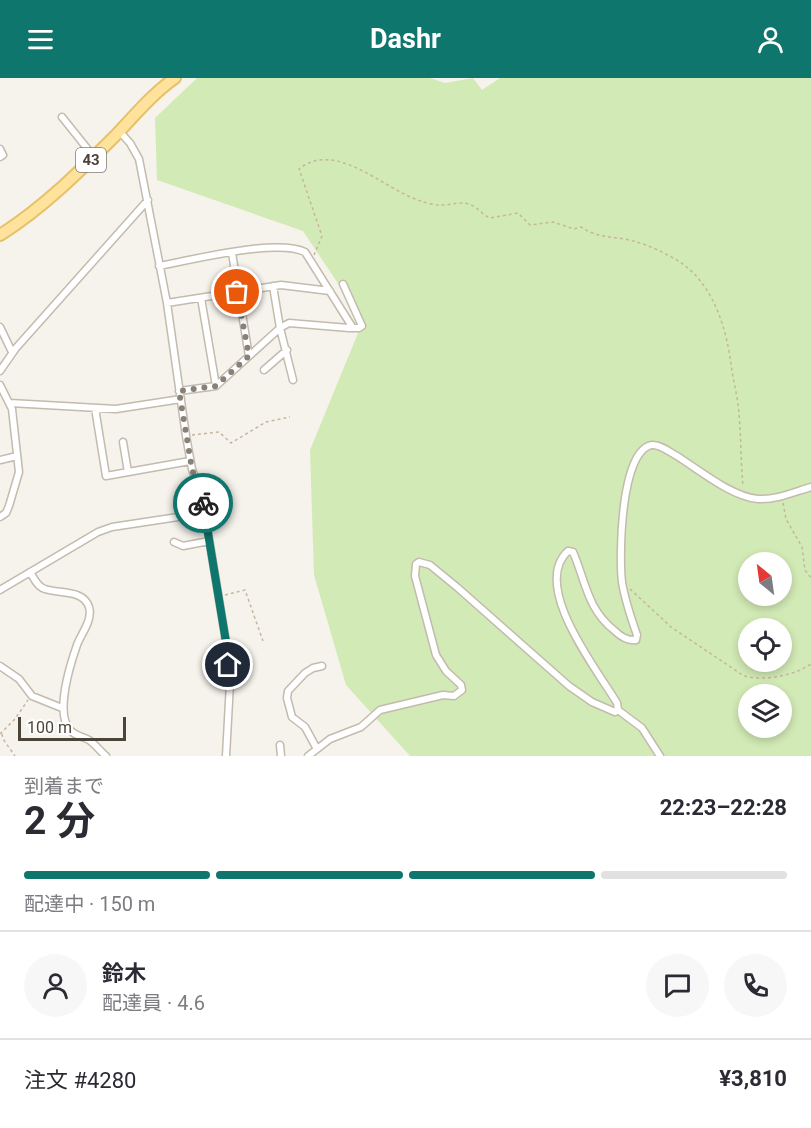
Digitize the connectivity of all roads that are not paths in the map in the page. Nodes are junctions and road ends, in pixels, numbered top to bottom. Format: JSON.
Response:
{"nodes":[{"id":1,"x":175,"y":78,"type":"edge"},
{"id":2,"x":62,"y":117,"type":"dead end"},
{"id":3,"x":119,"y":132,"type":"junction"},
{"id":4,"x":0,"y":149,"type":"edge"},
{"id":5,"x":0,"y":157,"type":"edge"},
{"id":6,"x":94,"y":157,"type":"junction"},
{"id":7,"x":148,"y":200,"type":"junction"},
{"id":8,"x":0,"y":235,"type":"edge"},
{"id":9,"x":232,"y":253,"type":"junction"},
{"id":10,"x":159,"y":266,"type":"junction"},
{"id":11,"x":343,"y":284,"type":"dead end"},
{"id":12,"x":273,"y":286,"type":"junction"},
{"id":13,"x":330,"y":291,"type":"junction"},
{"id":14,"x":237,"y":292,"type":"junction"},
{"id":15,"x":201,"y":298,"type":"junction"},
{"id":16,"x":167,"y":303,"type":"junction"},
{"id":17,"x":0,"y":327,"type":"edge"},
{"id":18,"x":280,"y":328,"type":"junction"},
{"id":19,"x":350,"y":328,"type":"junction"},
{"id":20,"x":287,"y":350,"type":"junction"},
{"id":21,"x":12,"y":352,"type":"junction"},
{"id":22,"x":249,"y":356,"type":"junction"},
{"id":23,"x":264,"y":370,"type":"dead end"},
{"id":24,"x":0,"y":371,"type":"edge"},
{"id":25,"x":293,"y":380,"type":"dead end"},
{"id":26,"x":0,"y":385,"type":"edge"},
{"id":27,"x":216,"y":386,"type":"junction"},
{"id":28,"x":180,"y":395,"type":"junction"},
{"id":29,"x":10,"y":403,"type":"junction"},
{"id":30,"x":95,"y":408,"type":"junction"},
{"id":31,"x":123,"y":442,"type":"dead end"},
{"id":32,"x":18,"y":456,"type":"junction"},
{"id":33,"x":0,"y":460,"type":"edge"},
{"id":34,"x":190,"y":461,"type":"junction"},
{"id":35,"x":128,"y":472,"type":"junction"},
{"id":36,"x":811,"y":487,"type":"edge"},
{"id":37,"x":203,"y":502,"type":"junction"},
{"id":38,"x":0,"y":517,"type":"edge"},
{"id":39,"x":209,"y":541,"type":"junction"},
{"id":40,"x":174,"y":542,"type":"dead end"},
{"id":41,"x":30,"y":572,"type":"junction"},
{"id":42,"x":0,"y":590,"type":"edge"},
{"id":43,"x":322,"y":666,"type":"dead end"},
{"id":44,"x":1,"y":668,"type":"edge"},
{"id":45,"x":63,"y":708,"type":"junction"},
{"id":46,"x":618,"y":710,"type":"junction"},
{"id":47,"x":280,"y":745,"type":"dead end"},
{"id":48,"x":317,"y":749,"type":"junction"},
{"id":49,"x":106,"y":756,"type":"edge"},
{"id":50,"x":226,"y":756,"type":"edge"},
{"id":51,"x":281,"y":756,"type":"edge"},
{"id":52,"x":309,"y":756,"type":"edge"},
{"id":53,"x":660,"y":756,"type":"edge"}],
"edges":[{"from":1,"to":3,"type":"main road","number":"43"},
{"from":2,"to":6,"type":"street"},
{"from":3,"to":6,"type":"main road","number":"43"},
{"from":3,"to":7,"type":"street"},
{"from":4,"to":5,"type":"street"},
{"from":6,"to":8,"type":"main road","number":"43"},
{"from":7,"to":10,"type":"street"},
{"from":7,"to":21,"type":"street"},
{"from":9,"to":10,"type":"street"},
{"from":9,"to":13,"type":"street"},
{"from":9,"to":14,"type":"street"},
{"from":10,"to":16,"type":"street"},
{"from":11,"to":19,"type":"street"},
{"from":12,"to":13,"type":"street"},
{"from":12,"to":14,"type":"street"},
{"from":12,"to":18,"type":"street"},
{"from":13,"to":19,"type":"street"},
{"from":14,"to":15,"type":"street"},
{"from":14,"to":22,"type":"street"},
{"from":15,"to":16,"type":"street"},
{"from":15,"to":27,"type":"street"},
{"from":16,"to":28,"type":"street"},
{"from":17,"to":21,"type":"street"},
{"from":18,"to":19,"type":"street"},
{"from":18,"to":20,"type":"street"},
{"from":18,"to":22,"type":"street"},
{"from":20,"to":23,"type":"street"},
{"from":20,"to":25,"type":"street"},
{"from":21,"to":24,"type":"street"},
{"from":22,"to":27,"type":"street"},
{"from":26,"to":29,"type":"street"},
{"from":27,"to":28,"type":"street"},
{"from":28,"to":30,"type":"street"},
{"from":28,"to":34,"type":"street"},
{"from":29,"to":30,"type":"street"},
{"from":29,"to":32,"type":"street"},
{"from":30,"to":35,"type":"street"},
{"from":31,"to":35,"type":"street"},
{"from":32,"to":33,"type":"street"},
{"from":32,"to":38,"type":"street"},
{"from":34,"to":35,"type":"street"},
{"from":34,"to":37,"type":"street"},
{"from":36,"to":46,"type":"street"},
{"from":37,"to":39,"type":"street"},
{"from":37,"to":41,"type":"street"},
{"from":39,"to":40,"type":"street"},
{"from":39,"to":50,"type":"street"},
{"from":41,"to":42,"type":"street"},
{"from":41,"to":45,"type":"street"},
{"from":43,"to":48,"type":"street"},
{"from":44,"to":45,"type":"street"},
{"from":45,"to":49,"type":"street"},
{"from":46,"to":48,"type":"street"},
{"from":46,"to":53,"type":"street"},
{"from":47,"to":51,"type":"street"},
{"from":48,"to":52,"type":"street"}]}
